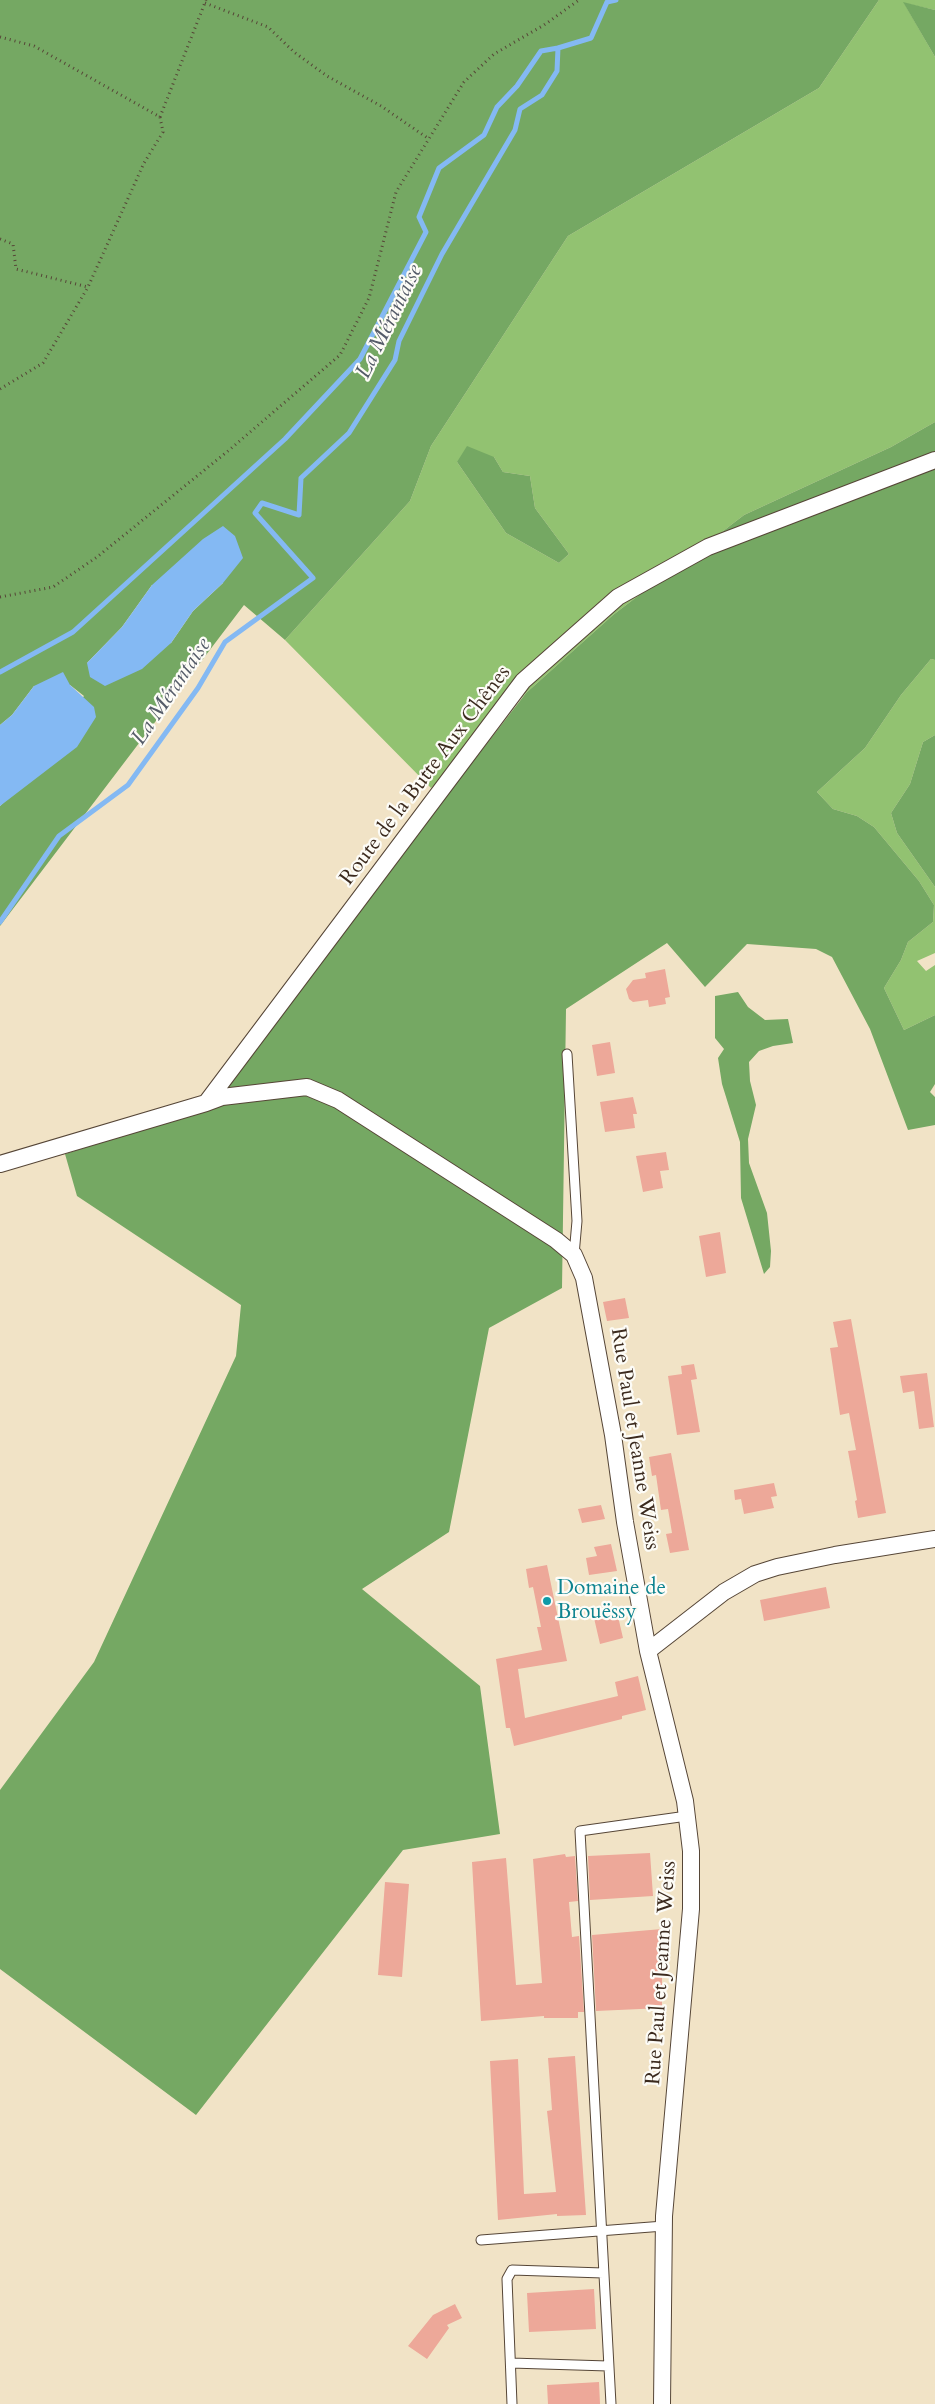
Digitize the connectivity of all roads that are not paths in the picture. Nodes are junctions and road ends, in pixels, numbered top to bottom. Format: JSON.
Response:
{"nodes":[{"id":1,"x":935,"y":460,"type":"edge"},
{"id":2,"x":568,"y":1054,"type":"dead end"},
{"id":3,"x":206,"y":1103,"type":"junction"},
{"id":4,"x":0,"y":1164,"type":"edge"},
{"id":5,"x":574,"y":1254,"type":"junction"},
{"id":6,"x":935,"y":1539,"type":"edge"},
{"id":7,"x":648,"y":1651,"type":"junction"},
{"id":8,"x":687,"y":1816,"type":"junction"},
{"id":9,"x":664,"y":2226,"type":"junction"},
{"id":10,"x":600,"y":2231,"type":"junction"},
{"id":11,"x":481,"y":2240,"type":"dead end"},
{"id":12,"x":602,"y":2273,"type":"junction"},
{"id":13,"x":511,"y":2363,"type":"junction"},
{"id":14,"x":608,"y":2366,"type":"junction"},
{"id":15,"x":512,"y":2404,"type":"edge"},
{"id":16,"x":611,"y":2404,"type":"edge"},
{"id":17,"x":662,"y":2404,"type":"edge"}],
"edges":[{"from":1,"to":3,"type":"street","name":"Route de la Butte Aux Chênes"},
{"from":2,"to":5,"type":"lane"},
{"from":3,"to":4,"type":"street"},
{"from":3,"to":5,"type":"street"},
{"from":5,"to":7,"type":"street","name":"Rue Paul et Jeanne Weiss"},
{"from":6,"to":7,"type":"street"},
{"from":7,"to":8,"type":"street","name":"Rue Paul et Jeanne Weiss"},
{"from":8,"to":9,"type":"street","name":"Rue Paul et Jeanne Weiss"},
{"from":8,"to":10,"type":"lane"},
{"from":9,"to":10,"type":"lane"},
{"from":9,"to":17,"type":"street","name":"Rue Paul et Jeanne Weiss"},
{"from":10,"to":11,"type":"lane"},
{"from":10,"to":12,"type":"lane"},
{"from":12,"to":13,"type":"lane"},
{"from":12,"to":14,"type":"lane"},
{"from":13,"to":14,"type":"lane"},
{"from":13,"to":15,"type":"lane"},
{"from":14,"to":16,"type":"lane"}]}
